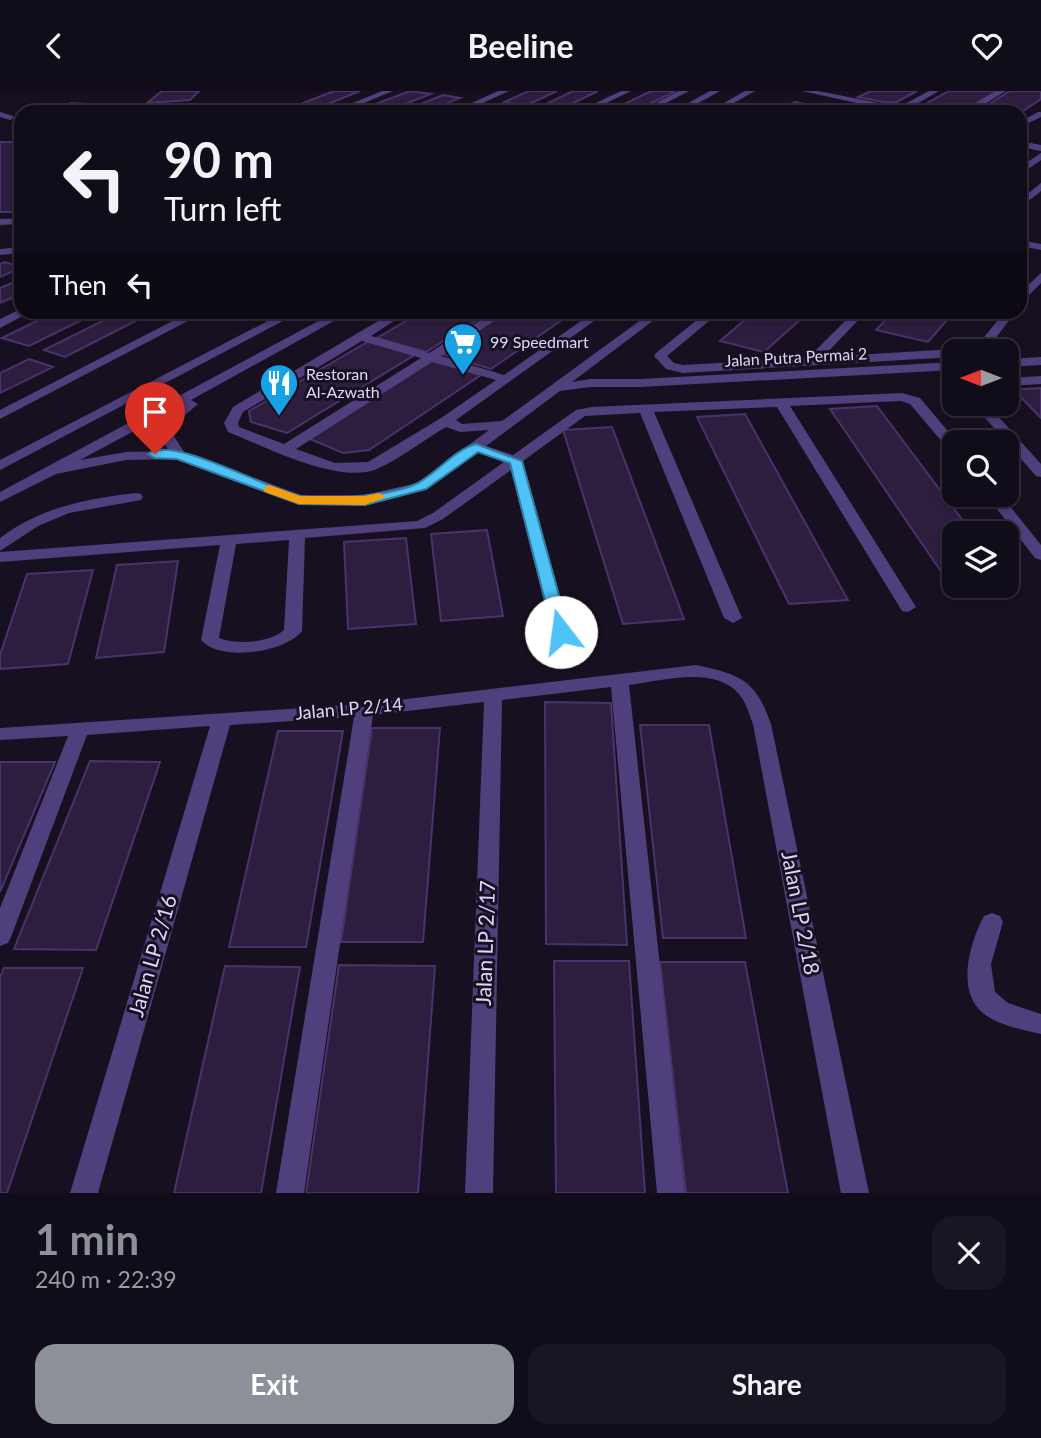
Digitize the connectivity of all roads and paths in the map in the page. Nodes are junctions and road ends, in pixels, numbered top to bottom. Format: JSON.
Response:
{"nodes":[{"id":1,"x":389,"y":91,"type":"edge"},
{"id":2,"x":505,"y":91,"type":"edge"},
{"id":3,"x":626,"y":91,"type":"edge"},
{"id":4,"x":685,"y":91,"type":"edge"},
{"id":5,"x":705,"y":91,"type":"edge"},
{"id":6,"x":716,"y":91,"type":"edge"},
{"id":7,"x":751,"y":91,"type":"edge"},
{"id":8,"x":806,"y":91,"type":"edge"},
{"id":9,"x":866,"y":91,"type":"edge"},
{"id":10,"x":935,"y":91,"type":"edge"},
{"id":11,"x":1002,"y":91,"type":"edge"},
{"id":12,"x":849,"y":100,"type":"junction"},
{"id":13,"x":694,"y":102,"type":"junction"},
{"id":14,"x":353,"y":105,"type":"edge"},
{"id":15,"x":472,"y":105,"type":"edge"},
{"id":16,"x":596,"y":105,"type":"edge"},
{"id":17,"x":657,"y":105,"type":"edge"},
{"id":18,"x":689,"y":105,"type":"edge"},
{"id":19,"x":691,"y":105,"type":"edge"},
{"id":20,"x":725,"y":105,"type":"edge"},
{"id":21,"x":874,"y":105,"type":"edge"},
{"id":22,"x":909,"y":105,"type":"edge"},
{"id":23,"x":978,"y":105,"type":"edge"},
{"id":24,"x":0,"y":114,"type":"edge"},
{"id":25,"x":10,"y":118,"type":"dead end"},
{"id":26,"x":1041,"y":156,"type":"edge"},
{"id":27,"x":1027,"y":167,"type":"edge"},
{"id":28,"x":1041,"y":186,"type":"edge"},
{"id":29,"x":1027,"y":199,"type":"edge"},
{"id":30,"x":1041,"y":276,"type":"edge"},
{"id":31,"x":1027,"y":293,"type":"edge"},
{"id":32,"x":186,"y":319,"type":"edge"},
{"id":33,"x":275,"y":319,"type":"edge"},
{"id":34,"x":282,"y":319,"type":"edge"},
{"id":35,"x":332,"y":319,"type":"edge"},
{"id":36,"x":351,"y":319,"type":"edge"},
{"id":37,"x":391,"y":319,"type":"edge"},
{"id":38,"x":491,"y":319,"type":"edge"},
{"id":39,"x":591,"y":319,"type":"edge"},
{"id":40,"x":650,"y":319,"type":"edge"},
{"id":41,"x":706,"y":319,"type":"edge"},
{"id":42,"x":854,"y":319,"type":"edge"},
{"id":43,"x":1005,"y":319,"type":"edge"},
{"id":44,"x":254,"y":334,"type":"junction"},
{"id":45,"x":338,"y":337,"type":"junction"},
{"id":46,"x":361,"y":337,"type":"junction"},
{"id":47,"x":989,"y":339,"type":"edge"},
{"id":48,"x":942,"y":353,"type":"edge"},
{"id":49,"x":904,"y":355,"type":"junction"},
{"id":50,"x":433,"y":356,"type":"junction"},
{"id":51,"x":812,"y":361,"type":"junction"},
{"id":52,"x":1041,"y":361,"type":"edge"},
{"id":53,"x":1019,"y":362,"type":"edge"},
{"id":54,"x":590,"y":365,"type":"junction"},
{"id":55,"x":241,"y":367,"type":"junction"},
{"id":56,"x":913,"y":368,"type":"junction"},
{"id":57,"x":942,"y":369,"type":"edge"},
{"id":58,"x":505,"y":379,"type":"junction"},
{"id":59,"x":1041,"y":380,"type":"edge"},
{"id":60,"x":1019,"y":381,"type":"edge"},
{"id":61,"x":640,"y":383,"type":"junction"},
{"id":62,"x":556,"y":390,"type":"junction"},
{"id":63,"x":780,"y":401,"type":"junction"},
{"id":64,"x":645,"y":408,"type":"junction"},
{"id":65,"x":0,"y":415,"type":"edge"},
{"id":66,"x":991,"y":417,"type":"edge"},
{"id":67,"x":446,"y":421,"type":"junction"},
{"id":68,"x":507,"y":425,"type":"junction"},
{"id":69,"x":942,"y":433,"type":"edge"},
{"id":70,"x":476,"y":447,"type":"junction"},
{"id":71,"x":283,"y":451,"type":"junction"},
{"id":72,"x":179,"y":455,"type":"junction"},
{"id":73,"x":516,"y":461,"type":"junction"},
{"id":74,"x":0,"y":466,"type":"edge"},
{"id":75,"x":53,"y":470,"type":"junction"},
{"id":76,"x":1041,"y":473,"type":"edge"},
{"id":77,"x":136,"y":497,"type":"dead end"},
{"id":78,"x":0,"y":498,"type":"edge"},
{"id":79,"x":1003,"y":507,"type":"edge"},
{"id":80,"x":297,"y":533,"type":"junction"},
{"id":81,"x":229,"y":539,"type":"junction"},
{"id":82,"x":0,"y":546,"type":"edge"},
{"id":83,"x":1041,"y":555,"type":"edge"},
{"id":84,"x":0,"y":557,"type":"edge"},
{"id":85,"x":908,"y":607,"type":"dead end"},
{"id":86,"x":733,"y":618,"type":"dead end"},
{"id":87,"x":561,"y":632,"type":"dead end"},
{"id":88,"x":696,"y":671,"type":"joint"},
{"id":89,"x":620,"y":678,"type":"junction"},
{"id":90,"x":493,"y":694,"type":"junction"},
{"id":91,"x":364,"y":710,"type":"junction"},
{"id":92,"x":222,"y":719,"type":"junction"},
{"id":93,"x":80,"y":729,"type":"junction"},
{"id":94,"x":0,"y":734,"type":"edge"},
{"id":95,"x":992,"y":922,"type":"dead end"},
{"id":96,"x":0,"y":937,"type":"edge"},
{"id":97,"x":1041,"y":1024,"type":"edge"},
{"id":98,"x":84,"y":1193,"type":"edge"},
{"id":99,"x":290,"y":1193,"type":"edge"},
{"id":100,"x":479,"y":1193,"type":"edge"},
{"id":101,"x":671,"y":1193,"type":"edge"},
{"id":102,"x":855,"y":1193,"type":"edge"}],
"edges":[{"from":1,"to":14,"type":"street"},
{"from":2,"to":15,"type":"street"},
{"from":3,"to":16,"type":"street"},
{"from":4,"to":17,"type":"street"},
{"from":5,"to":13,"type":"street"},
{"from":6,"to":13,"type":"street"},
{"from":7,"to":20,"type":"street"},
{"from":8,"to":12,"type":"street"},
{"from":9,"to":12,"type":"street"},
{"from":10,"to":22,"type":"street"},
{"from":11,"to":23,"type":"street"},
{"from":12,"to":21,"type":"street"},
{"from":13,"to":18,"type":"street"},
{"from":13,"to":19,"type":"street"},
{"from":24,"to":25,"type":"street"},
{"from":26,"to":27,"type":"street"},
{"from":28,"to":29,"type":"street"},
{"from":30,"to":31,"type":"street"},
{"from":32,"to":65,"type":"street"},
{"from":33,"to":44,"type":"street"},
{"from":34,"to":44,"type":"street"},
{"from":35,"to":55,"type":"street"},
{"from":36,"to":45,"type":"street"},
{"from":37,"to":46,"type":"street"},
{"from":38,"to":50,"type":"street"},
{"from":39,"to":58,"type":"street"},
{"from":40,"to":54,"type":"street"},
{"from":41,"to":51,"type":"street"},
{"from":42,"to":51,"type":"street"},
{"from":43,"to":47,"type":"street"},
{"from":44,"to":74,"type":"street"},
{"from":45,"to":46,"type":"street"},
{"from":45,"to":71,"type":"street"},
{"from":46,"to":50,"type":"street"},
{"from":48,"to":49,"type":"street"},
{"from":49,"to":51,"type":"street"},
{"from":49,"to":56,"type":"street"},
{"from":50,"to":58,"type":"street"},
{"from":50,"to":71,"type":"street"},
{"from":52,"to":53,"type":"street"},
{"from":54,"to":61,"type":"street"},
{"from":54,"to":62,"type":"street"},
{"from":55,"to":72,"type":"street"},
{"from":55,"to":75,"type":"street"},
{"from":56,"to":57,"type":"street","name":"Jalan Putra Permai 2"},
{"from":56,"to":61,"type":"street","name":"Jalan Putra Permai 2"},
{"from":58,"to":67,"type":"street"},
{"from":59,"to":60,"type":"street"},
{"from":61,"to":62,"type":"street","name":"Jalan Putra Permai 2"},
{"from":62,"to":68,"type":"street"},
{"from":63,"to":64,"type":"street"},
{"from":63,"to":69,"type":"street"},
{"from":63,"to":85,"type":"street"},
{"from":64,"to":73,"type":"street"},
{"from":64,"to":86,"type":"street"},
{"from":66,"to":76,"type":"street"},
{"from":67,"to":68,"type":"street"},
{"from":67,"to":71,"type":"street"},
{"from":68,"to":70,"type":"street"},
{"from":70,"to":72,"type":"street"},
{"from":70,"to":73,"type":"street"},
{"from":72,"to":75,"type":"street"},
{"from":73,"to":80,"type":"street"},
{"from":73,"to":87,"type":"street"},
{"from":75,"to":78,"type":"street"},
{"from":77,"to":82,"type":"street"},
{"from":79,"to":83,"type":"street"},
{"from":80,"to":81,"type":"street"},
{"from":80,"to":81,"type":"street"},
{"from":81,"to":84,"type":"street"},
{"from":88,"to":89,"type":"street","name":"Jalan LP 2/14"},
{"from":88,"to":102,"type":"street","name":"Jalan LP 2/18"},
{"from":89,"to":90,"type":"street","name":"Jalan LP 2/14"},
{"from":89,"to":101,"type":"street"},
{"from":90,"to":91,"type":"street","name":"Jalan LP 2/14"},
{"from":90,"to":100,"type":"street","name":"Jalan LP 2/17"},
{"from":91,"to":92,"type":"street","name":"Jalan LP 2/14"},
{"from":91,"to":99,"type":"street"},
{"from":92,"to":93,"type":"street","name":"Jalan LP 2/14"},
{"from":92,"to":98,"type":"street","name":"Jalan LP 2/16"},
{"from":93,"to":94,"type":"street","name":"Jalan LP 2/14"},
{"from":93,"to":96,"type":"street"},
{"from":95,"to":97,"type":"street"}]}
